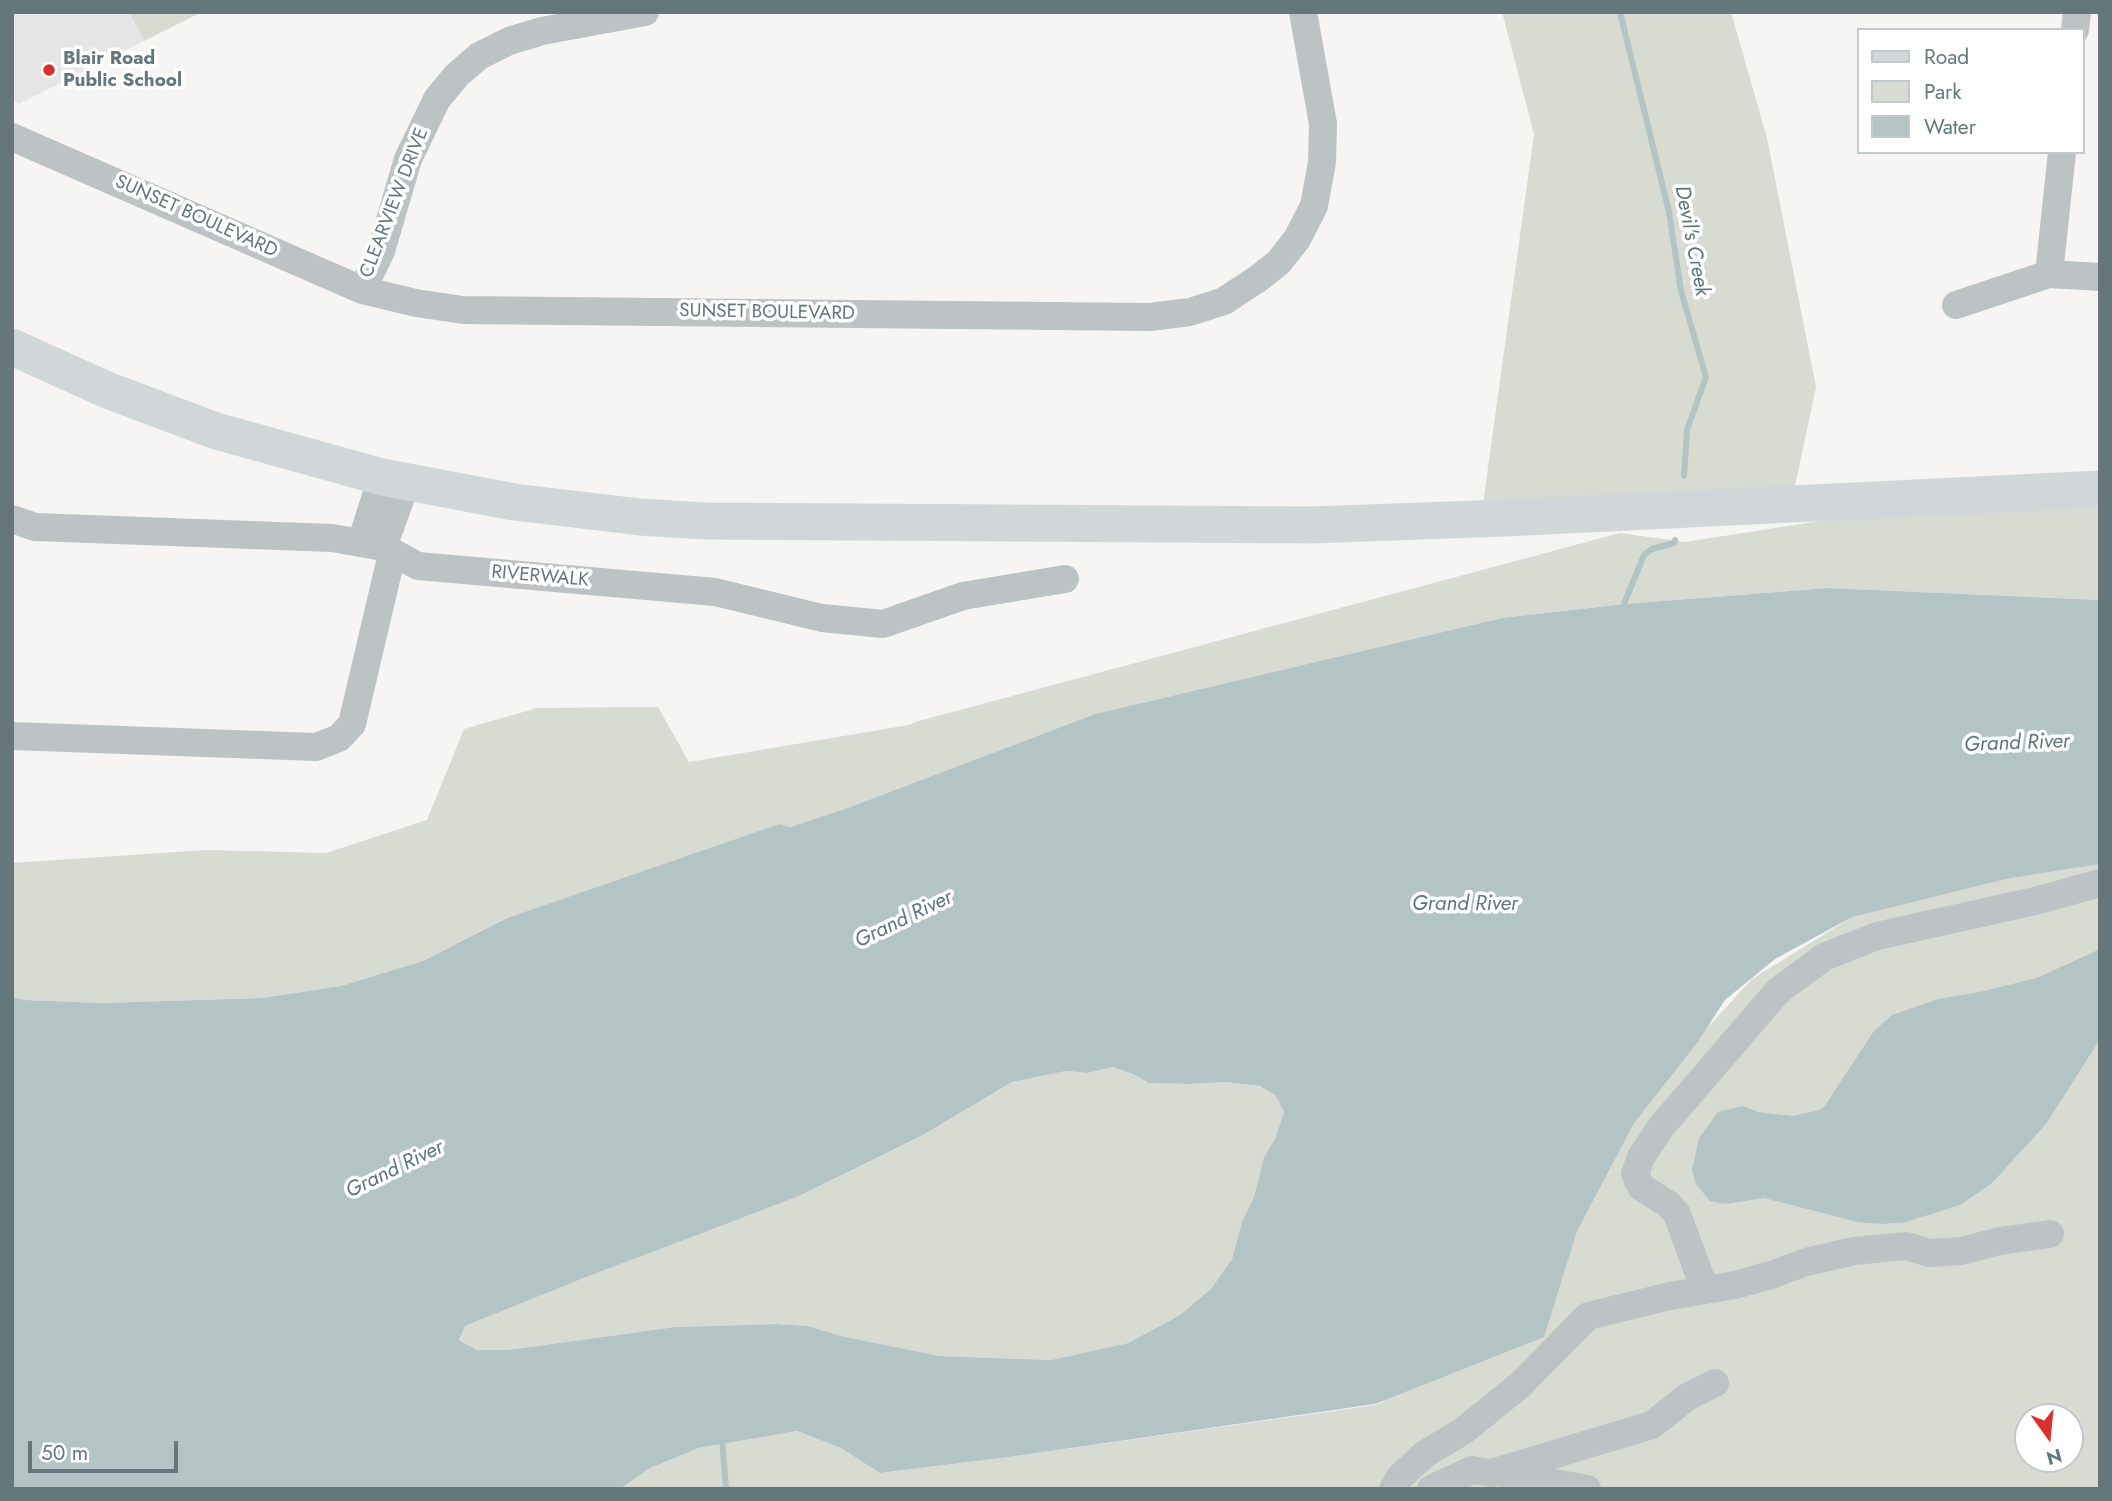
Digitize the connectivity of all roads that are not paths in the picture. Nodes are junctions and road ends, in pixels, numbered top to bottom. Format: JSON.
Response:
{"nodes":[{"id":1,"x":645,"y":12,"type":"edge"},
{"id":2,"x":1303,"y":12,"type":"edge"},
{"id":3,"x":12,"y":137,"type":"edge"},
{"id":4,"x":2062,"y":154,"type":"edge"},
{"id":5,"x":2049,"y":274,"type":"junction"},
{"id":6,"x":2100,"y":277,"type":"edge"},
{"id":7,"x":362,"y":290,"type":"junction"},
{"id":8,"x":1956,"y":305,"type":"dead end"},
{"id":9,"x":12,"y":347,"type":"edge"},
{"id":10,"x":394,"y":480,"type":"junction"},
{"id":11,"x":2100,"y":489,"type":"edge"},
{"id":12,"x":12,"y":519,"type":"edge"},
{"id":13,"x":379,"y":548,"type":"junction"},
{"id":14,"x":1065,"y":579,"type":"dead end"},
{"id":15,"x":12,"y":736,"type":"edge"},
{"id":16,"x":2100,"y":883,"type":"edge"},
{"id":17,"x":2050,"y":1234,"type":"dead end"},
{"id":18,"x":1705,"y":1290,"type":"junction"},
{"id":19,"x":1716,"y":1383,"type":"dead end"},
{"id":20,"x":1492,"y":1473,"type":"junction"},
{"id":21,"x":1393,"y":1489,"type":"edge"},
{"id":22,"x":1430,"y":1489,"type":"edge"},
{"id":23,"x":1587,"y":1489,"type":"edge"}],
"edges":[{"from":1,"to":7,"type":"street","name":"CLEARVIEW DRIVE"},
{"from":2,"to":7,"type":"street","name":"SUNSET BOULEVARD"},
{"from":3,"to":7,"type":"street","name":"SUNSET BOULEVARD"},
{"from":4,"to":5,"type":"street"},
{"from":5,"to":6,"type":"street"},
{"from":5,"to":8,"type":"street"},
{"from":9,"to":10,"type":"main road"},
{"from":10,"to":11,"type":"main road"},
{"from":10,"to":13,"type":"street"},
{"from":12,"to":13,"type":"street","name":"RIVERWALK"},
{"from":13,"to":14,"type":"street","name":"RIVERWALK"},
{"from":13,"to":15,"type":"street"},
{"from":16,"to":18,"type":"street"},
{"from":17,"to":18,"type":"street"},
{"from":18,"to":21,"type":"street"},
{"from":19,"to":20,"type":"street"},
{"from":20,"to":22,"type":"street"},
{"from":20,"to":23,"type":"street"}]}
